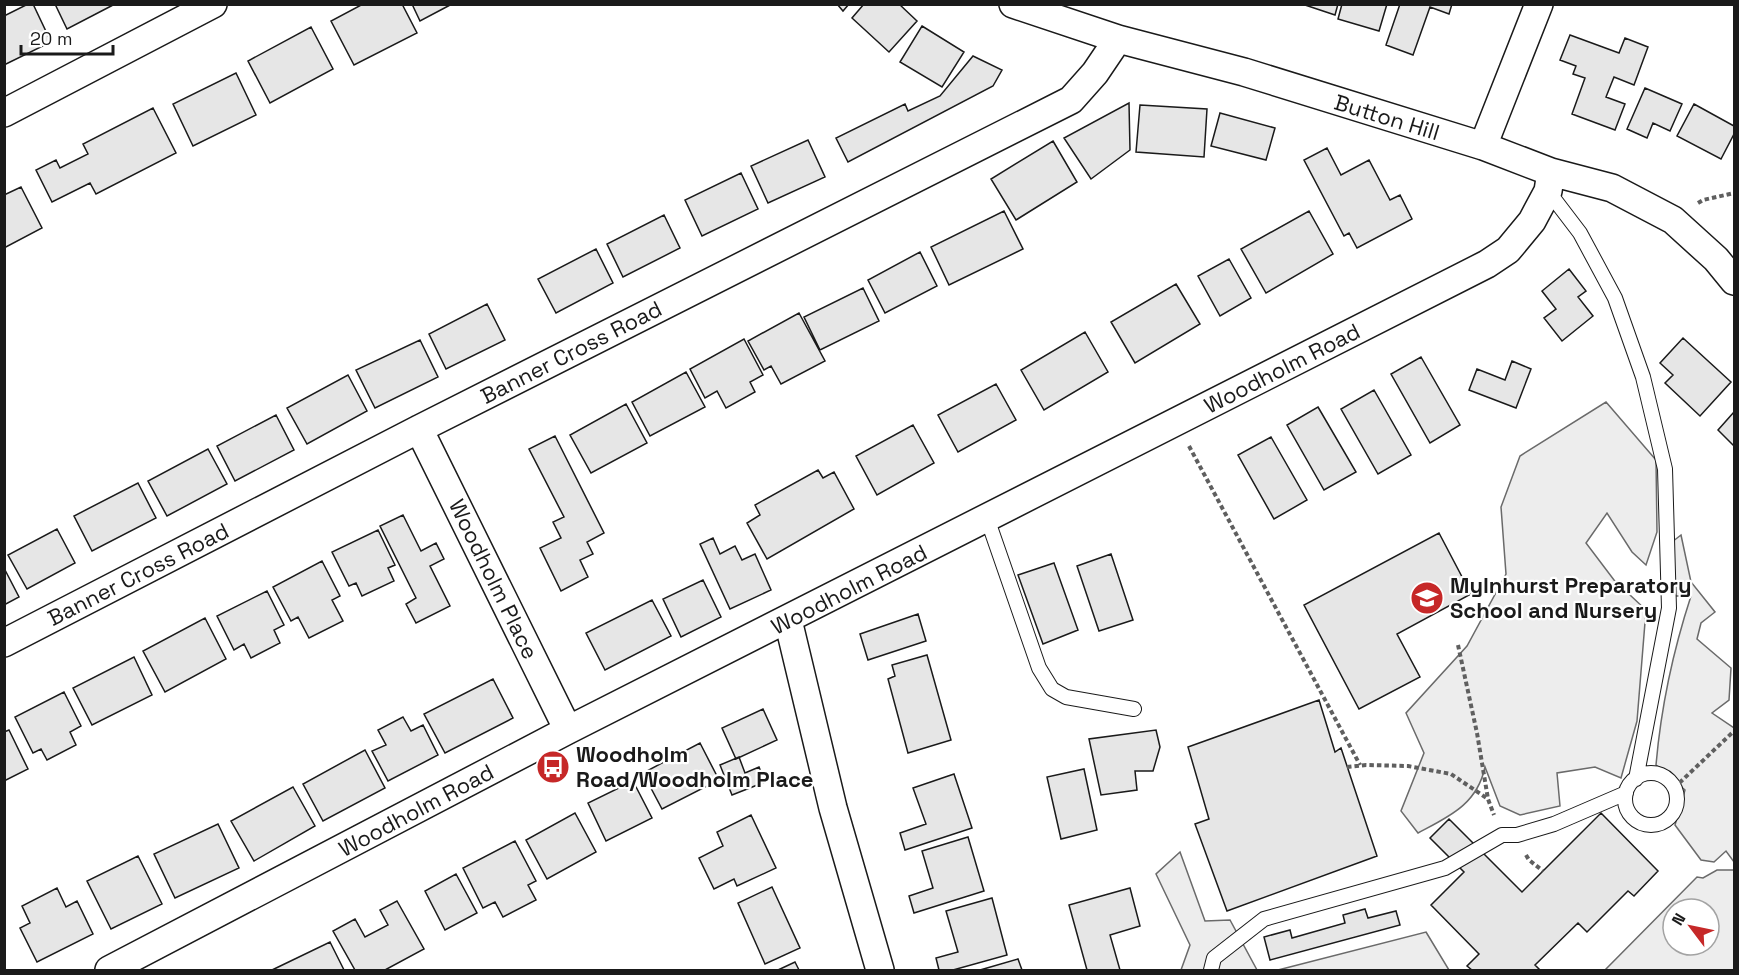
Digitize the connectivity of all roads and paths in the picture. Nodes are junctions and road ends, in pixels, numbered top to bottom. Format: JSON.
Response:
{"nodes":[{"id":1,"x":213,"y":4,"type":"edge"},
{"id":2,"x":1013,"y":4,"type":"edge"},
{"id":3,"x":1539,"y":4,"type":"edge"},
{"id":4,"x":1118,"y":39,"type":"junction"},
{"id":5,"x":4,"y":113,"type":"edge"},
{"id":6,"x":1483,"y":146,"type":"junction"},
{"id":7,"x":1549,"y":182,"type":"junction"},
{"id":8,"x":1734,"y":193,"type":"edge"},
{"id":9,"x":1673,"y":220,"type":"junction"},
{"id":10,"x":1734,"y":281,"type":"edge"},
{"id":11,"x":1176,"y":422,"type":"junction"},
{"id":12,"x":419,"y":429,"type":"junction"},
{"id":13,"x":987,"y":518,"type":"junction"},
{"id":14,"x":788,"y":620,"type":"junction"},
{"id":15,"x":4,"y":643,"type":"edge"},
{"id":16,"x":1458,"y":645,"type":"dead end"},
{"id":17,"x":1134,"y":709,"type":"dead end"},
{"id":18,"x":568,"y":730,"type":"junction"},
{"id":19,"x":1733,"y":732,"type":"dead end"},
{"id":20,"x":1360,"y":765,"type":"junction"},
{"id":21,"x":1347,"y":767,"type":"dead end"},
{"id":22,"x":1636,"y":779,"type":"junction"},
{"id":23,"x":1674,"y":788,"type":"junction"},
{"id":24,"x":1626,"y":793,"type":"junction"},
{"id":25,"x":1488,"y":799,"type":"junction"},
{"id":26,"x":1502,"y":835,"type":"junction"},
{"id":27,"x":109,"y":970,"type":"edge"},
{"id":28,"x":880,"y":970,"type":"edge"},
{"id":29,"x":1211,"y":970,"type":"edge"}],
"edges":[{"from":1,"to":5,"type":"street"},
{"from":2,"to":4,"type":"street","name":"Button Hill"},
{"from":3,"to":6,"type":"street"},
{"from":4,"to":6,"type":"street","name":"Button Hill"},
{"from":4,"to":12,"type":"street","name":"Banner Cross Road"},
{"from":6,"to":7,"type":"street","name":"Button Hill"},
{"from":7,"to":9,"type":"street","name":"Button Hill"},
{"from":7,"to":11,"type":"street","name":"Woodholm Road"},
{"from":7,"to":22,"type":"lane"},
{"from":8,"to":9,"type":"path"},
{"from":9,"to":10,"type":"street","name":"Button Hill"},
{"from":11,"to":13,"type":"street","name":"Woodholm Road"},
{"from":11,"to":20,"type":"path"},
{"from":12,"to":15,"type":"street","name":"Banner Cross Road"},
{"from":12,"to":18,"type":"street","name":"Woodholm Place"},
{"from":13,"to":14,"type":"street","name":"Woodholm Road"},
{"from":13,"to":17,"type":"lane"},
{"from":14,"to":18,"type":"street","name":"Woodholm Road"},
{"from":14,"to":28,"type":"street"},
{"from":16,"to":25,"type":"path"},
{"from":18,"to":27,"type":"street","name":"Woodholm Road"},
{"from":19,"to":23,"type":"path"},
{"from":20,"to":21,"type":"path"},
{"from":20,"to":25,"type":"path"},
{"from":22,"to":23,"type":"lane"},
{"from":22,"to":24,"type":"lane"},
{"from":23,"to":24,"type":"lane"},
{"from":24,"to":26,"type":"lane"},
{"from":25,"to":26,"type":"path"},
{"from":26,"to":29,"type":"lane"}]}
